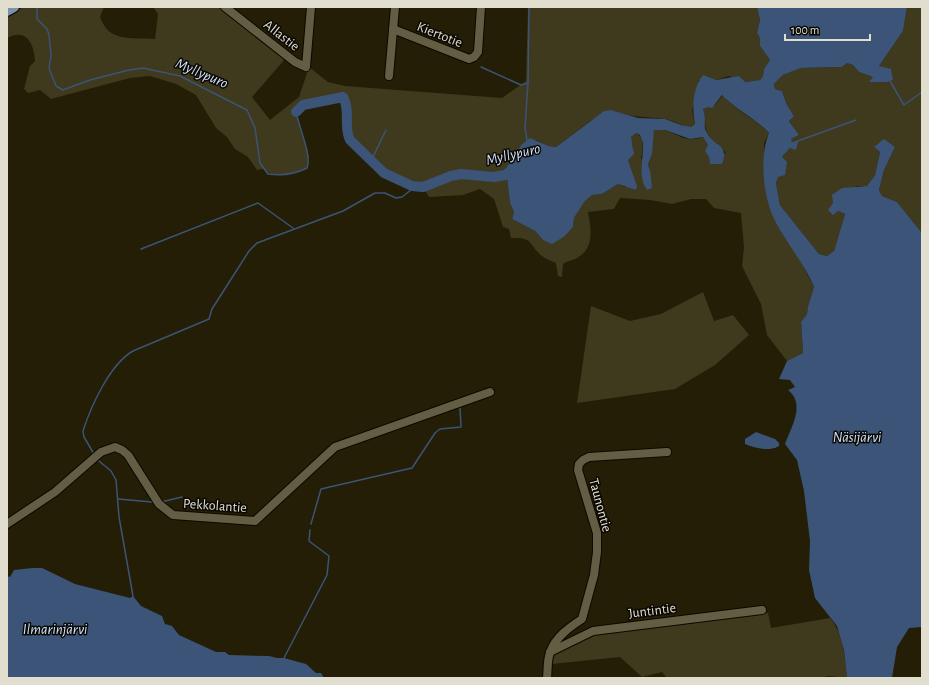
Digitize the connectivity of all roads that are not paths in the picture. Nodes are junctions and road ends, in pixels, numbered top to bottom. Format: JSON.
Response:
{"nodes":[{"id":1,"x":14,"y":7,"type":"edge"},
{"id":2,"x":225,"y":7,"type":"edge"},
{"id":3,"x":311,"y":7,"type":"edge"},
{"id":4,"x":395,"y":7,"type":"edge"},
{"id":5,"x":481,"y":7,"type":"edge"},
{"id":6,"x":7,"y":10,"type":"edge"},
{"id":7,"x":393,"y":29,"type":"junction"},
{"id":8,"x":390,"y":76,"type":"dead end"},
{"id":9,"x":490,"y":392,"type":"dead end"},
{"id":10,"x":667,"y":452,"type":"dead end"},
{"id":11,"x":7,"y":524,"type":"edge"},
{"id":12,"x":762,"y":610,"type":"dead end"},
{"id":13,"x":550,"y":653,"type":"junction"},
{"id":14,"x":547,"y":678,"type":"edge"}],
"edges":[{"from":1,"to":6,"type":"main road"},
{"from":2,"to":3,"type":"street","name":"Allastie"},
{"from":4,"to":7,"type":"street"},
{"from":5,"to":7,"type":"street","name":"Kiertotie"},
{"from":7,"to":8,"type":"street"},
{"from":9,"to":11,"type":"street","name":"Pekkolantie"},
{"from":10,"to":13,"type":"street","name":"Taunontie"},
{"from":12,"to":13,"type":"street","name":"Juntintie"},
{"from":13,"to":14,"type":"street"}]}
